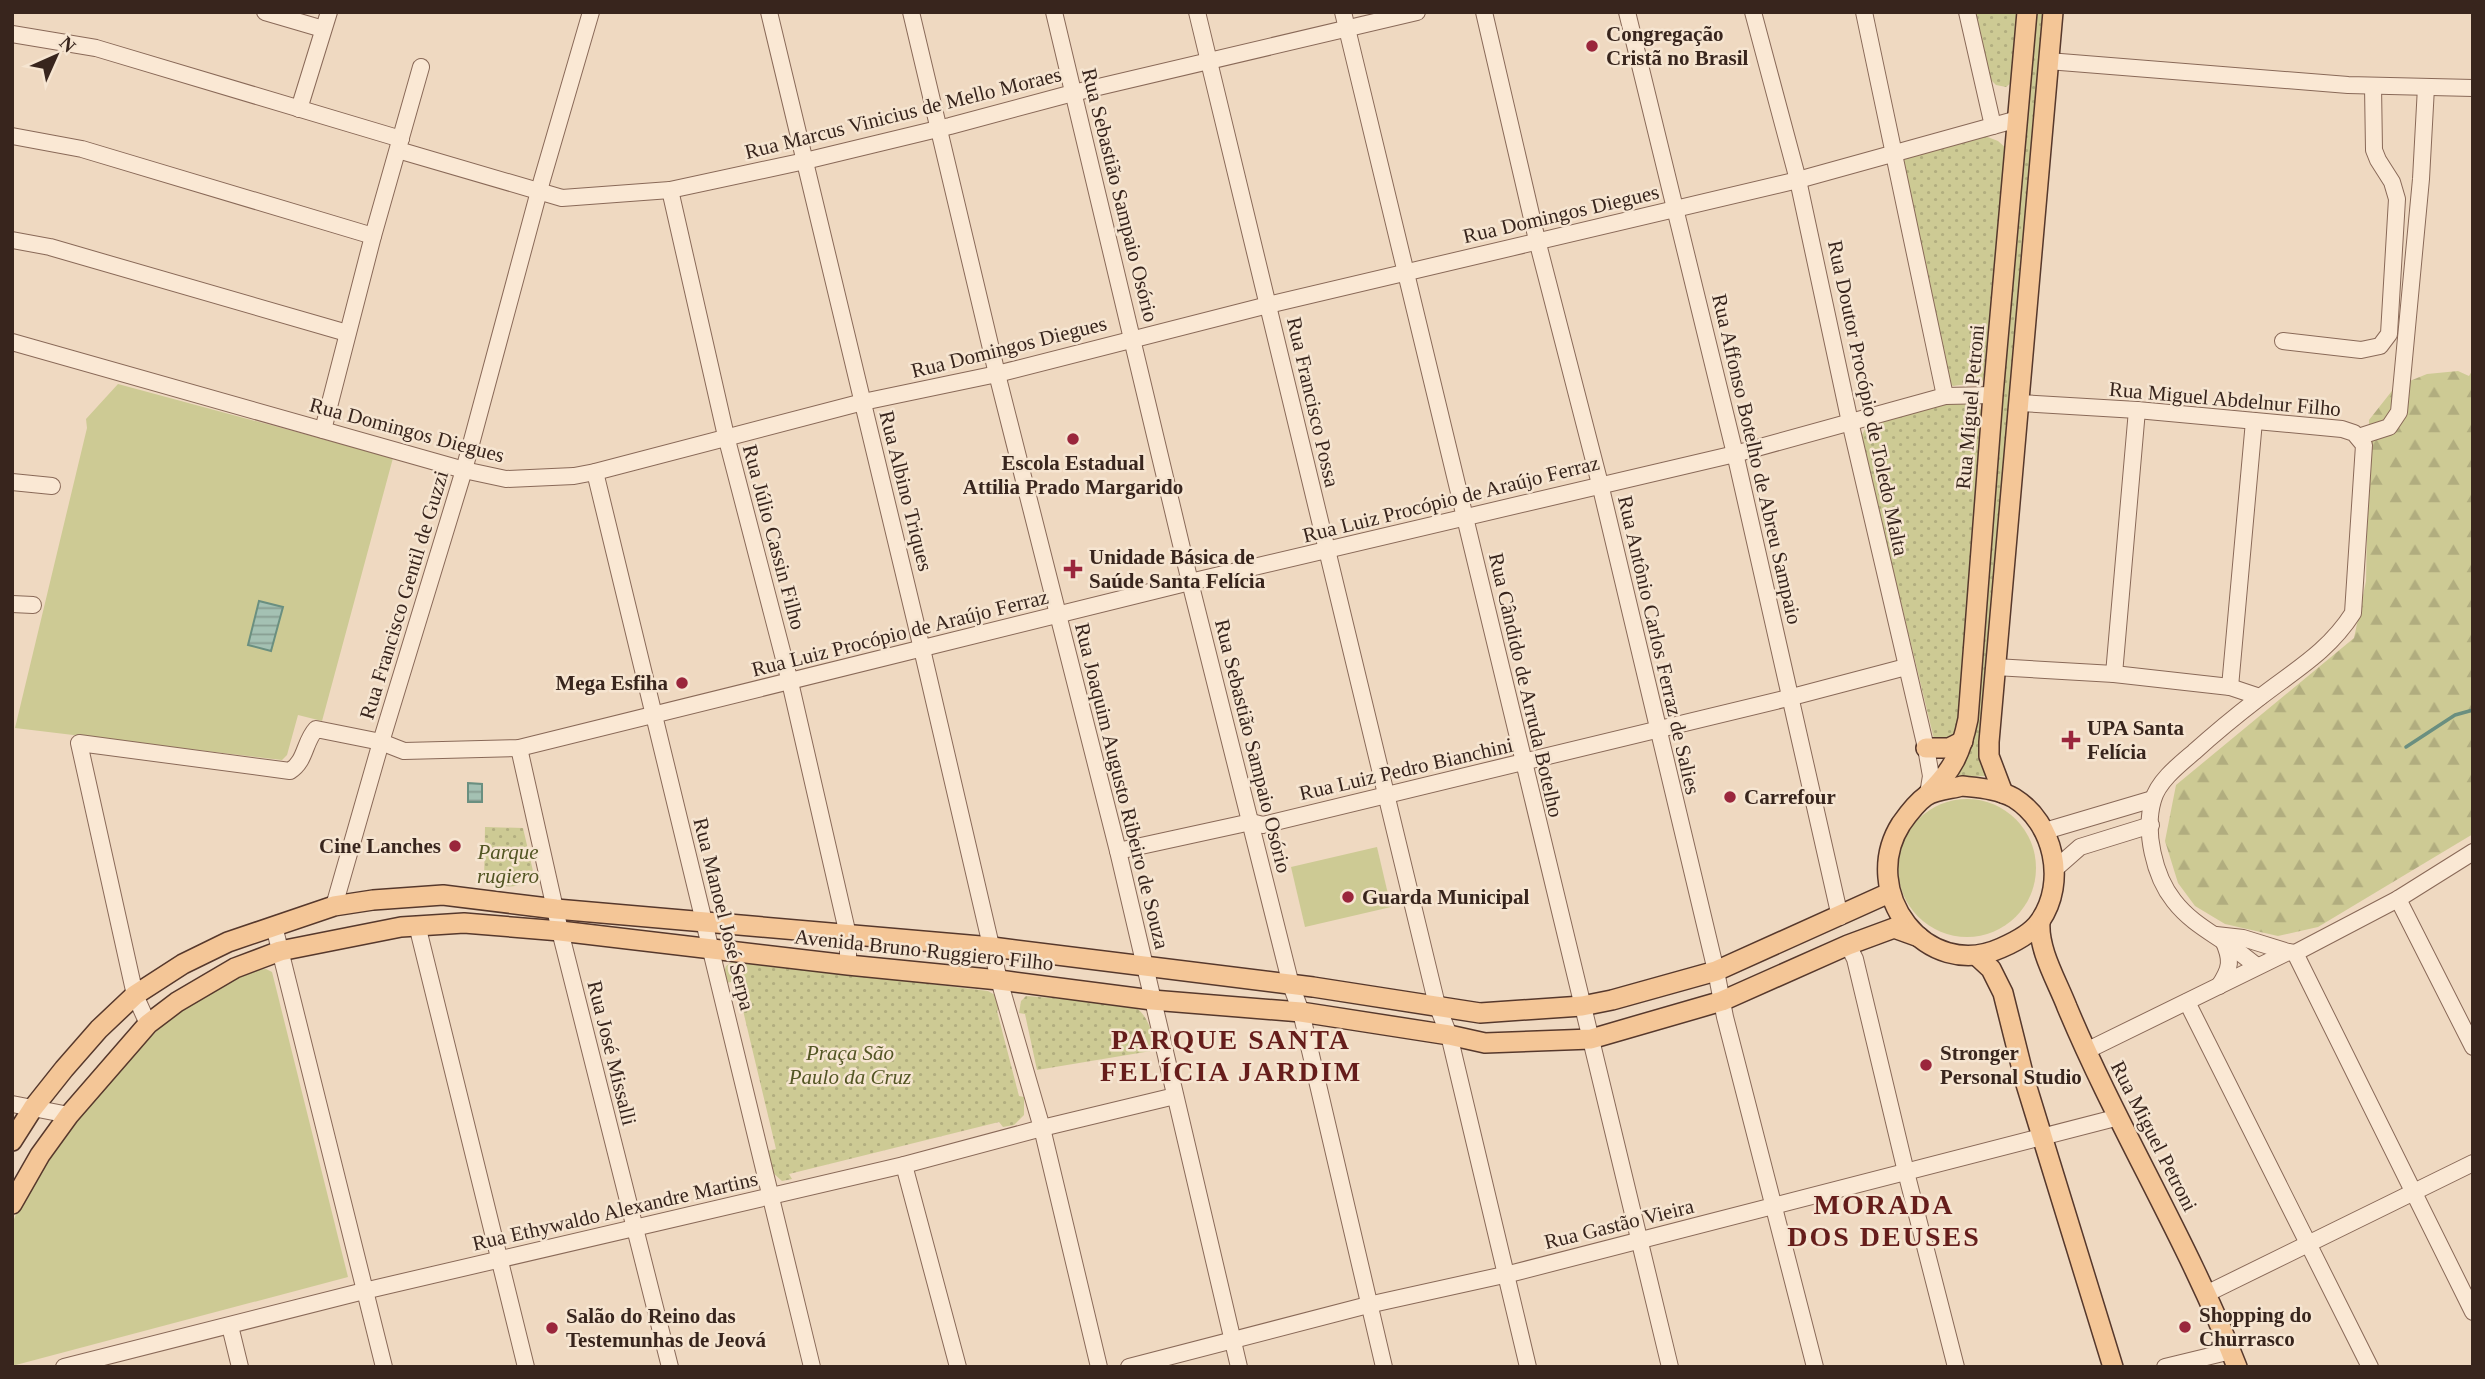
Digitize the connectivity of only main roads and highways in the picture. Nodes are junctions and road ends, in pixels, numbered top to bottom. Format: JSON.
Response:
{"nodes":[{"id":1,"x":2027,"y":12,"type":"edge"},
{"id":2,"x":2053,"y":12,"type":"edge"},
{"id":3,"x":1963,"y":741,"type":"junction"},
{"id":4,"x":1926,"y":748,"type":"road end"},
{"id":5,"x":2003,"y":793,"type":"junction"},
{"id":6,"x":1928,"y":794,"type":"junction"},
{"id":7,"x":1889,"y":894,"type":"junction"},
{"id":8,"x":2040,"y":922,"type":"junction"},
{"id":9,"x":1919,"y":937,"type":"junction"},
{"id":10,"x":1977,"y":956,"type":"junction"},
{"id":11,"x":12,"y":1141,"type":"edge"},
{"id":12,"x":12,"y":1205,"type":"edge"},
{"id":13,"x":2234,"y":1359,"type":"edge"},
{"id":14,"x":2113,"y":1367,"type":"edge"}],
"edges":[{"from":1,"to":3,"type":"main road","name":"Rua Miguel Petroni"},
{"from":2,"to":5,"type":"main road"},
{"from":3,"to":4,"type":"main road"},
{"from":3,"to":6,"type":"main road","name":"Rua Miguel Petroni"},
{"from":5,"to":6,"type":"main road"},
{"from":5,"to":8,"type":"main road"},
{"from":6,"to":7,"type":"main road"},
{"from":7,"to":9,"type":"main road"},
{"from":7,"to":11,"type":"main road","name":"Avenida Bruno Ruggiero Filho"},
{"from":8,"to":10,"type":"main road"},
{"from":8,"to":13,"type":"main road","name":"Rua Miguel Petroni"},
{"from":9,"to":10,"type":"main road"},
{"from":9,"to":12,"type":"main road","name":"Avenida Bruno Ruggiero Filho"},
{"from":10,"to":14,"type":"main road"}]}
